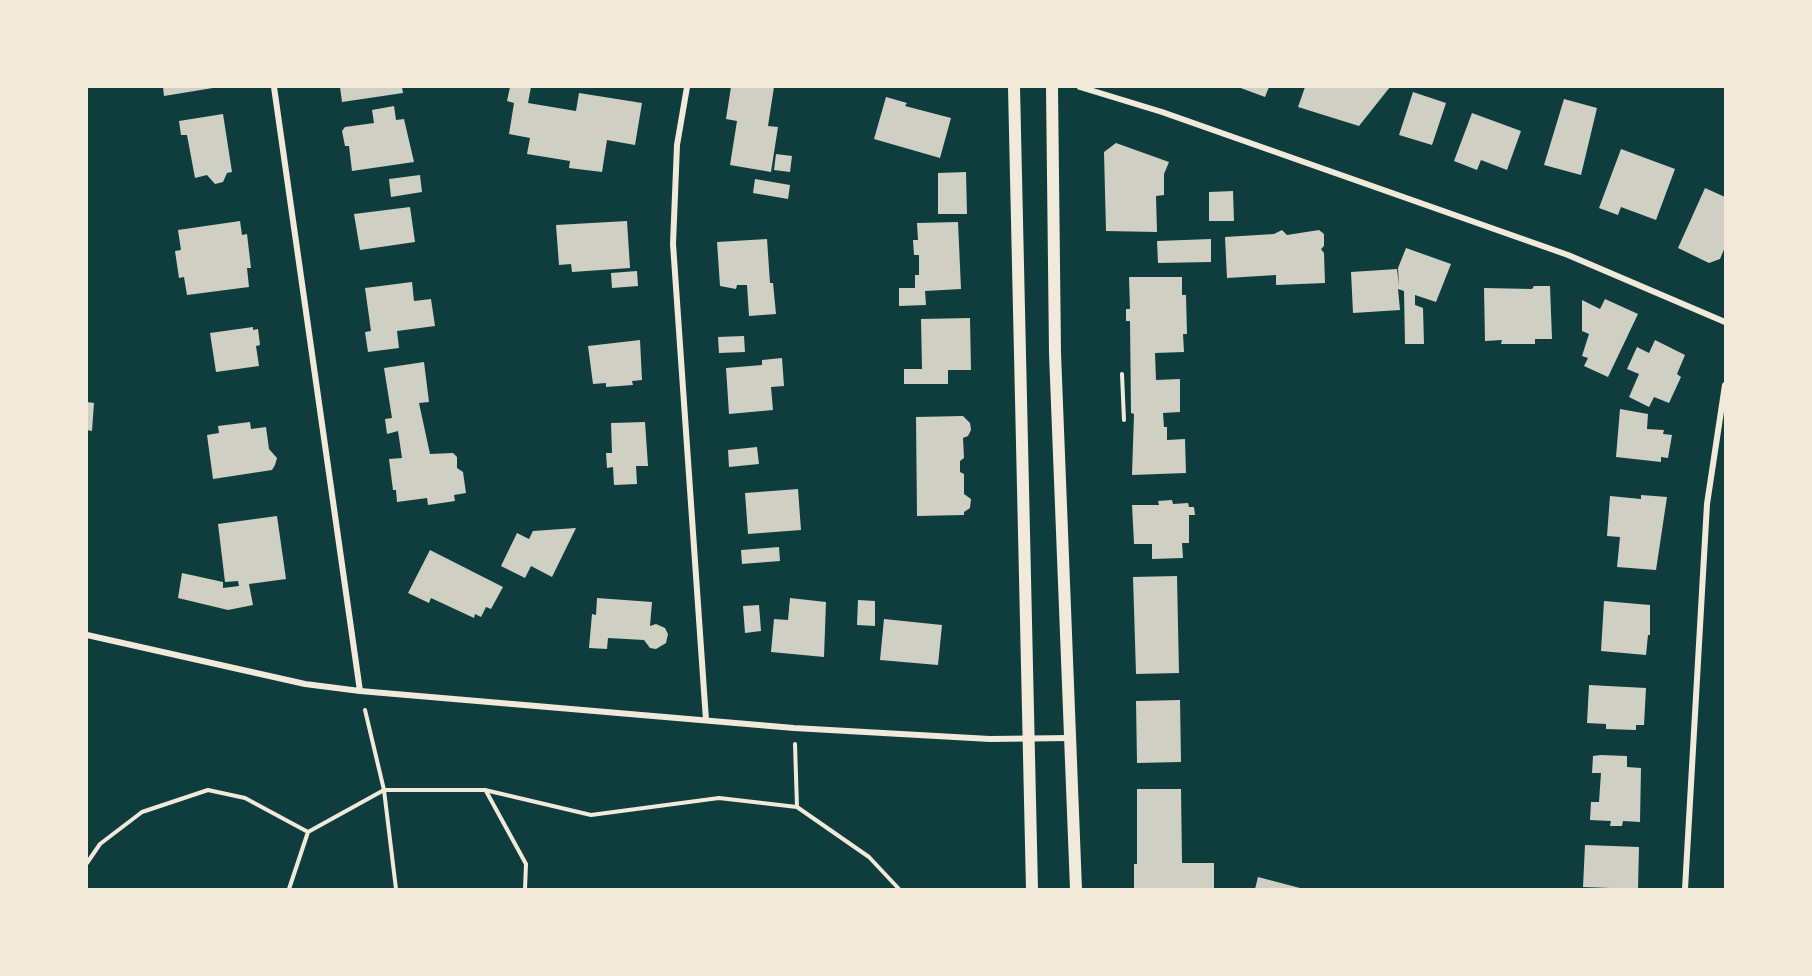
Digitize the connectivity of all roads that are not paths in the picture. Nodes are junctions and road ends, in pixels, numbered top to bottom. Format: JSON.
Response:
{"nodes":[{"id":1,"x":274,"y":87,"type":"edge"},
{"id":2,"x":687,"y":87,"type":"edge"},
{"id":3,"x":1014,"y":87,"type":"edge"},
{"id":4,"x":1052,"y":87,"type":"edge"},
{"id":5,"x":1080,"y":87,"type":"edge"},
{"id":6,"x":1725,"y":322,"type":"edge"},
{"id":7,"x":1725,"y":385,"type":"edge"},
{"id":8,"x":87,"y":635,"type":"edge"},
{"id":9,"x":360,"y":691,"type":"junction"},
{"id":10,"x":706,"y":720,"type":"junction"},
{"id":11,"x":1070,"y":738,"type":"junction"},
{"id":12,"x":1029,"y":740,"type":"junction"},
{"id":13,"x":1032,"y":889,"type":"edge"},
{"id":14,"x":1076,"y":889,"type":"edge"},
{"id":15,"x":1685,"y":889,"type":"edge"}],
"edges":[{"from":1,"to":9,"type":"street"},
{"from":2,"to":10,"type":"street"},
{"from":3,"to":12,"type":"main road"},
{"from":4,"to":11,"type":"main road"},
{"from":5,"to":6,"type":"street"},
{"from":7,"to":15,"type":"street"},
{"from":8,"to":9,"type":"street"},
{"from":9,"to":10,"type":"street"},
{"from":10,"to":12,"type":"street"},
{"from":11,"to":12,"type":"street"},
{"from":11,"to":14,"type":"main road"},
{"from":12,"to":13,"type":"main road"}]}
